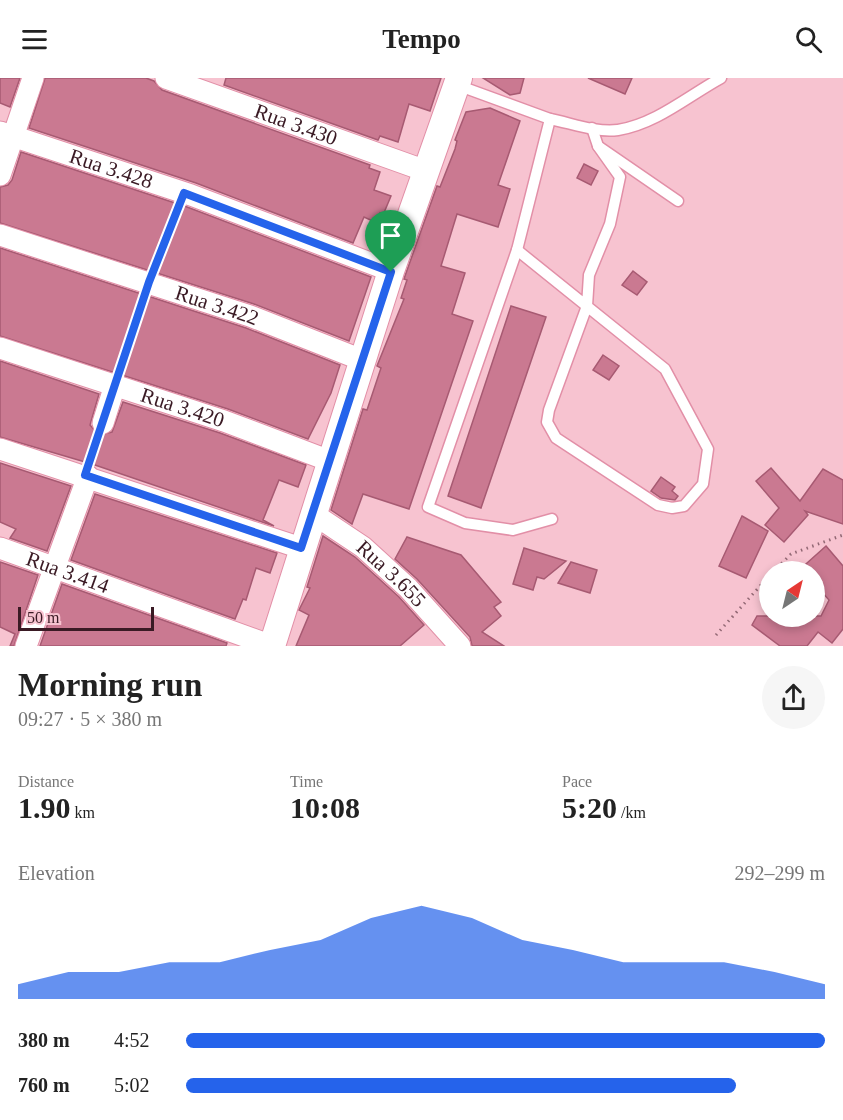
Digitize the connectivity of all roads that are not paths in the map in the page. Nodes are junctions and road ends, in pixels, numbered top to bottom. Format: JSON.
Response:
{"nodes":[{"id":1,"x":33,"y":78,"type":"edge"},
{"id":2,"x":166,"y":78,"type":"edge"},
{"id":3,"x":721,"y":78,"type":"edge"},
{"id":4,"x":458,"y":80,"type":"edge"},
{"id":5,"x":550,"y":119,"type":"junction"},
{"id":6,"x":592,"y":128,"type":"junction"},
{"id":7,"x":6,"y":135,"type":"edge"},
{"id":8,"x":598,"y":146,"type":"junction"},
{"id":9,"x":426,"y":171,"type":"junction"},
{"id":10,"x":0,"y":175,"type":"edge"},
{"id":11,"x":678,"y":201,"type":"dead end"},
{"id":12,"x":0,"y":235,"type":"edge"},
{"id":13,"x":517,"y":250,"type":"junction"},
{"id":14,"x":391,"y":272,"type":"junction"},
{"id":15,"x":587,"y":306,"type":"junction"},
{"id":16,"x":0,"y":348,"type":"edge"},
{"id":17,"x":362,"y":360,"type":"junction"},
{"id":18,"x":116,"y":384,"type":"junction"},
{"id":19,"x":103,"y":423,"type":"road end"},
{"id":20,"x":0,"y":449,"type":"edge"},
{"id":21,"x":330,"y":460,"type":"junction"},
{"id":22,"x":86,"y":475,"type":"junction"},
{"id":23,"x":312,"y":513,"type":"junction"},
{"id":24,"x":552,"y":519,"type":"dead end"},
{"id":25,"x":0,"y":548,"type":"edge"},
{"id":26,"x":301,"y":548,"type":"junction"},
{"id":27,"x":55,"y":567,"type":"junction"},
{"id":28,"x":26,"y":646,"type":"edge"},
{"id":29,"x":272,"y":646,"type":"edge"},
{"id":30,"x":460,"y":646,"type":"edge"}],
"edges":[{"from":1,"to":7,"type":"street"},
{"from":2,"to":9,"type":"street","name":"Rua 3.430"},
{"from":3,"to":6,"type":"lane"},
{"from":4,"to":5,"type":"lane"},
{"from":4,"to":9,"type":"street"},
{"from":5,"to":6,"type":"lane"},
{"from":5,"to":13,"type":"lane"},
{"from":6,"to":8,"type":"lane"},
{"from":7,"to":10,"type":"street"},
{"from":7,"to":14,"type":"street","name":"Rua 3.428"},
{"from":8,"to":11,"type":"lane"},
{"from":8,"to":15,"type":"lane"},
{"from":9,"to":14,"type":"street"},
{"from":12,"to":17,"type":"street","name":"Rua 3.422"},
{"from":13,"to":15,"type":"lane"},
{"from":13,"to":24,"type":"lane"},
{"from":14,"to":17,"type":"street"},
{"from":15,"to":15,"type":"lane"},
{"from":16,"to":18,"type":"street","name":"Rua 3.420"},
{"from":17,"to":21,"type":"street"},
{"from":18,"to":19,"type":"street"},
{"from":18,"to":21,"type":"street","name":"Rua 3.420"},
{"from":20,"to":22,"type":"street"},
{"from":21,"to":23,"type":"street"},
{"from":22,"to":26,"type":"street"},
{"from":22,"to":27,"type":"street"},
{"from":23,"to":26,"type":"street"},
{"from":23,"to":30,"type":"street","name":"Rua 3.655"},
{"from":25,"to":27,"type":"street","name":"Rua 3.414"},
{"from":26,"to":29,"type":"street"},
{"from":27,"to":28,"type":"street"},
{"from":27,"to":29,"type":"street","name":"Rua 3.414"}]}
